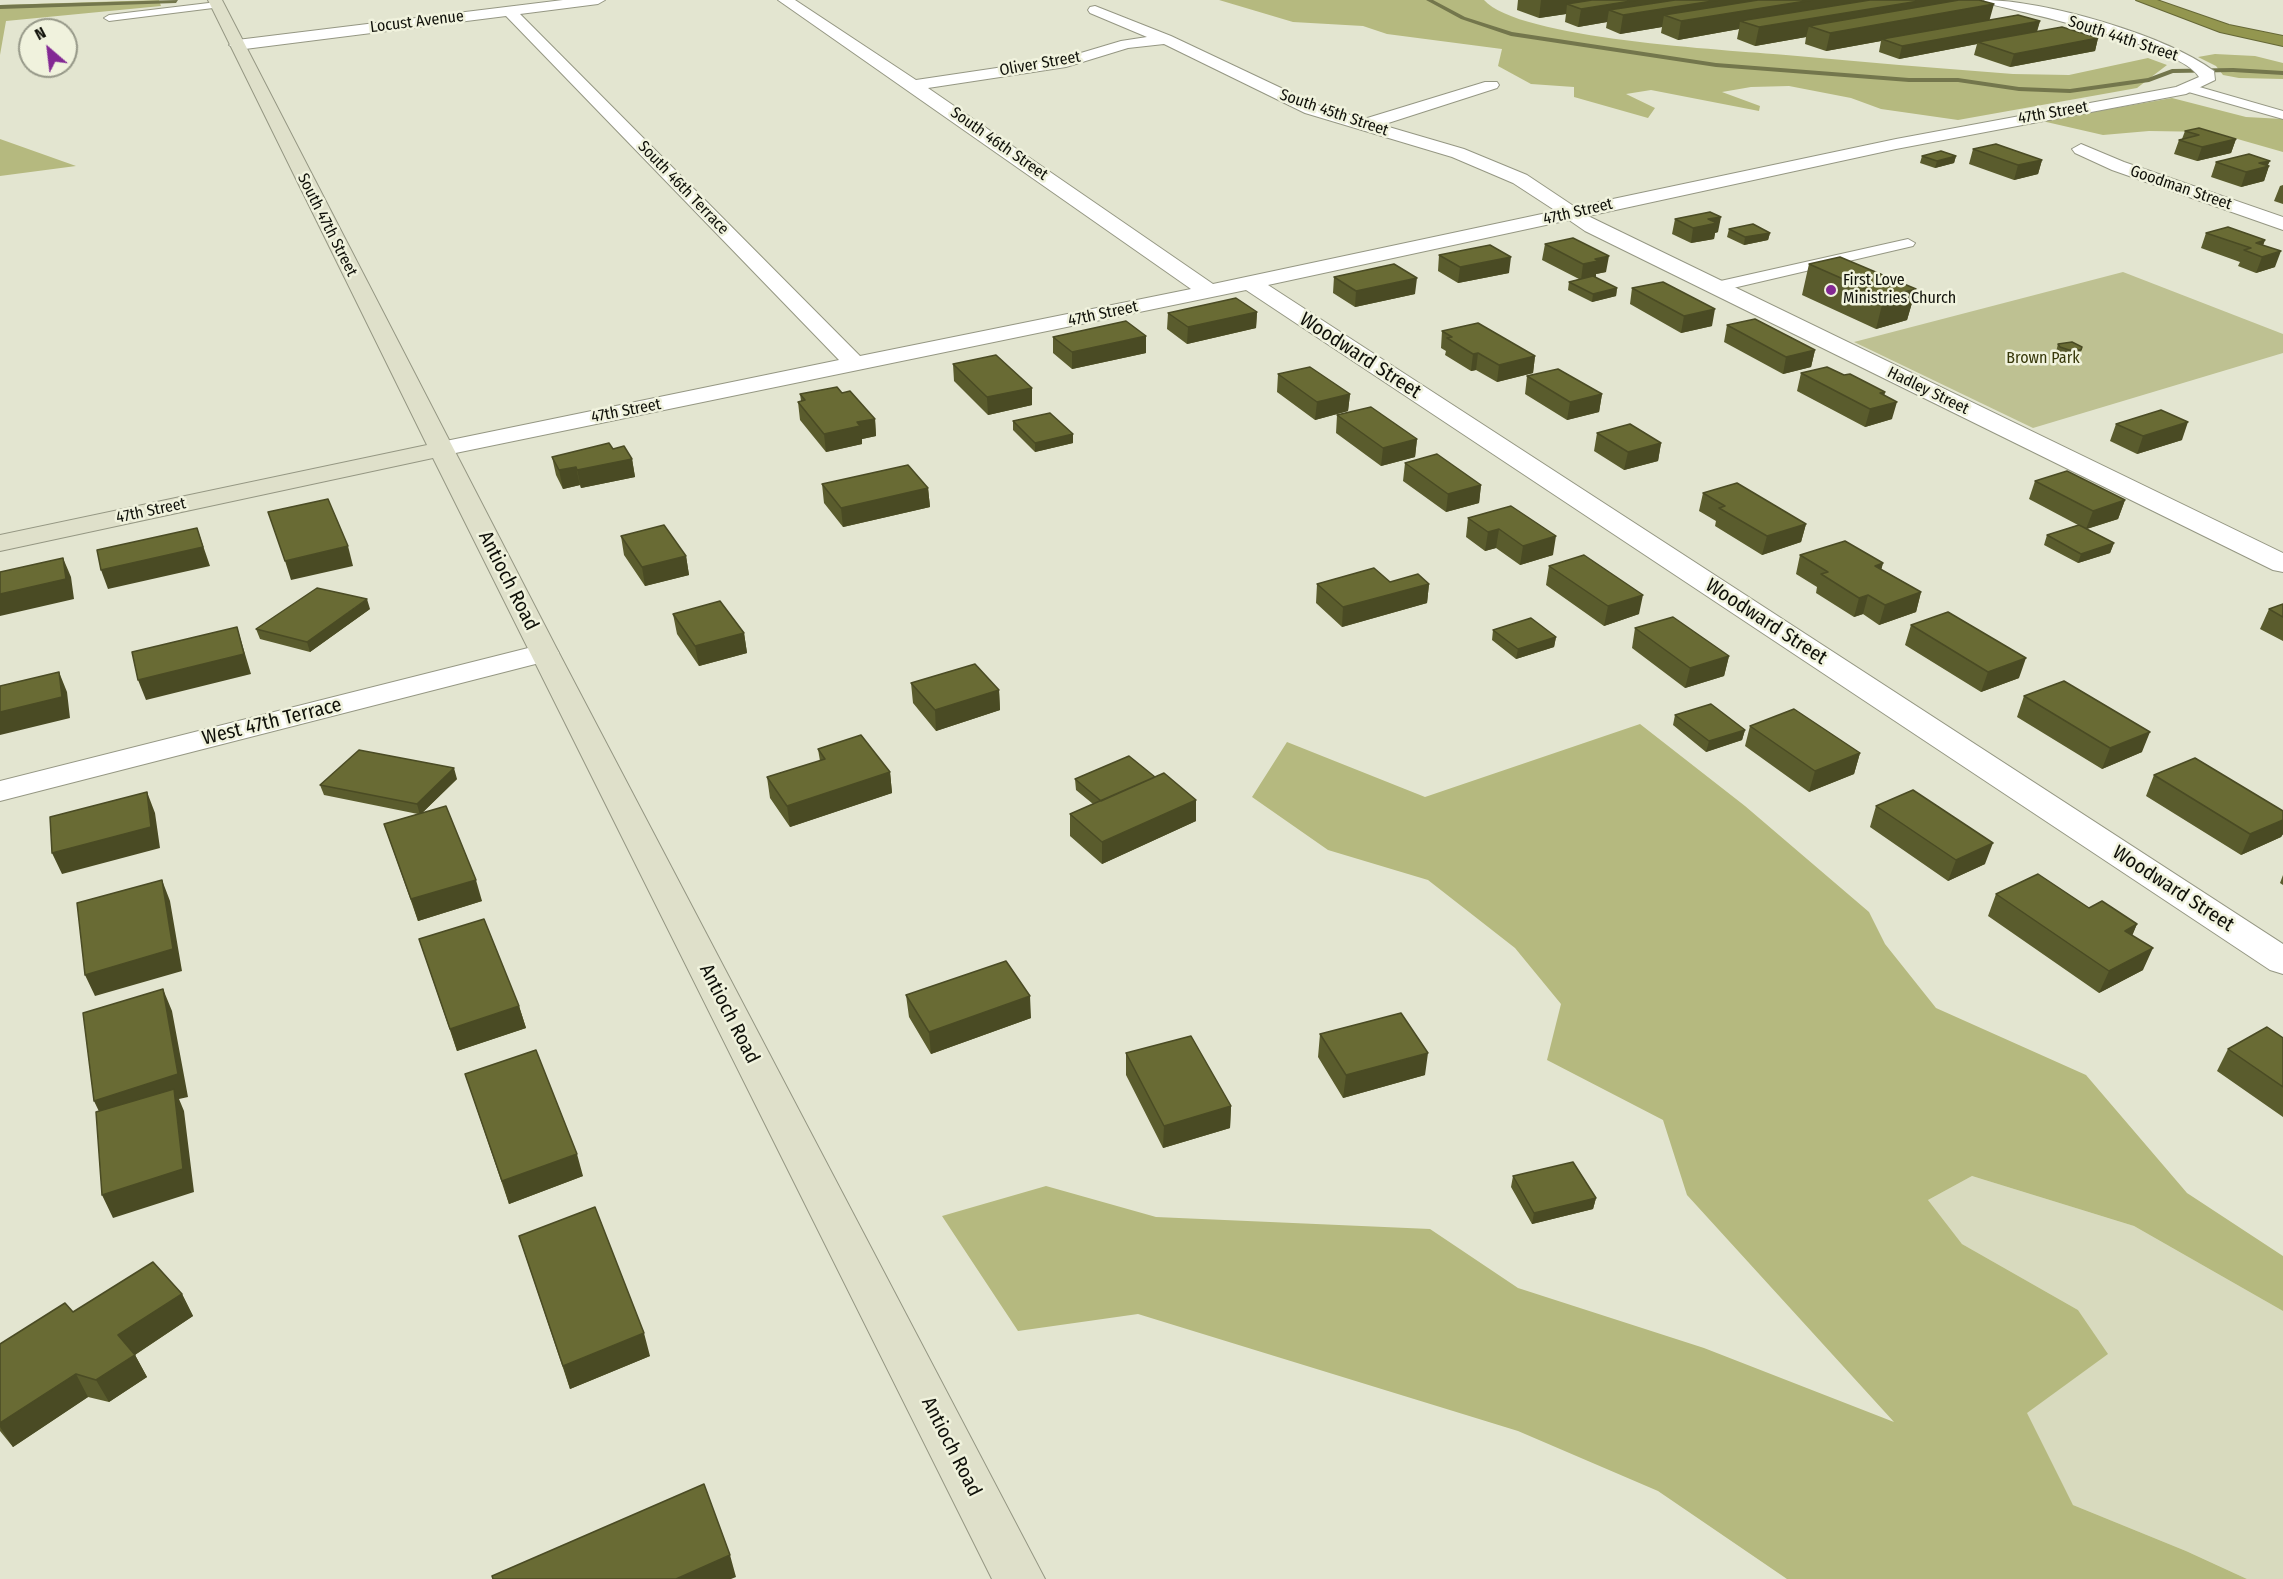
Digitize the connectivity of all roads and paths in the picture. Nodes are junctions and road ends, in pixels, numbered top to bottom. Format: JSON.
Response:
{"nodes":[{"id":1,"x":598,"y":0,"type":"edge"},
{"id":2,"x":785,"y":0,"type":"edge"},
{"id":3,"x":1991,"y":0,"type":"edge"},
{"id":4,"x":2143,"y":0,"type":"edge"},
{"id":5,"x":2167,"y":0,"type":"edge"},
{"id":6,"x":216,"y":3,"type":"edge"},
{"id":7,"x":1095,"y":10,"type":"dead end"},
{"id":8,"x":509,"y":11,"type":"junction"},
{"id":9,"x":109,"y":18,"type":"dead end"},
{"id":10,"x":2283,"y":35,"type":"edge"},
{"id":11,"x":1166,"y":39,"type":"junction"},
{"id":12,"x":2283,"y":41,"type":"edge"},
{"id":13,"x":237,"y":45,"type":"junction"},
{"id":14,"x":913,"y":85,"type":"junction"},
{"id":15,"x":1491,"y":85,"type":"dead end"},
{"id":16,"x":2197,"y":86,"type":"junction"},
{"id":17,"x":2283,"y":115,"type":"edge"},
{"id":18,"x":1363,"y":125,"type":"junction"},
{"id":19,"x":2081,"y":149,"type":"dead end"},
{"id":20,"x":1574,"y":215,"type":"junction"},
{"id":21,"x":2283,"y":224,"type":"edge"},
{"id":22,"x":1908,"y":243,"type":"dead end"},
{"id":23,"x":1250,"y":283,"type":"junction"},
{"id":24,"x":1716,"y":288,"type":"junction"},
{"id":25,"x":1210,"y":292,"type":"junction"},
{"id":26,"x":856,"y":365,"type":"junction"},
{"id":27,"x":441,"y":449,"type":"junction"},
{"id":28,"x":0,"y":543,"type":"edge"},
{"id":29,"x":2283,"y":564,"type":"edge"},
{"id":30,"x":544,"y":653,"type":"junction"},
{"id":31,"x":0,"y":791,"type":"edge"},
{"id":32,"x":2283,"y":961,"type":"edge"},
{"id":33,"x":1018,"y":1579,"type":"edge"}],
"edges":[{"from":1,"to":8,"type":"street","name":"Locust Avenue"},
{"from":2,"to":14,"type":"street","name":"South 46th Street"},
{"from":3,"to":16,"type":"street","name":"South 44th Street"},
{"from":4,"to":12,"type":"highway"},
{"from":5,"to":10,"type":"highway"},
{"from":6,"to":9,"type":"lane"},
{"from":6,"to":13,"type":"main road","name":"South 47th Street"},
{"from":7,"to":11,"type":"street","name":"South 45th Street"},
{"from":8,"to":13,"type":"street","name":"Locust Avenue"},
{"from":8,"to":26,"type":"street","name":"South 46th Terrace"},
{"from":11,"to":14,"type":"street","name":"Oliver Street"},
{"from":11,"to":18,"type":"street","name":"South 45th Street"},
{"from":13,"to":27,"type":"main road","name":"South 47th Street"},
{"from":14,"to":25,"type":"street","name":"South 46th Street"},
{"from":15,"to":18,"type":"street"},
{"from":16,"to":17,"type":"lane"},
{"from":16,"to":20,"type":"street","name":"47th Street"},
{"from":18,"to":20,"type":"street","name":"South 45th Street"},
{"from":19,"to":21,"type":"street","name":"Goodman Street"},
{"from":20,"to":23,"type":"street","name":"47th Street"},
{"from":20,"to":24,"type":"street","name":"Hadley Street"},
{"from":22,"to":24,"type":"lane"},
{"from":23,"to":25,"type":"street","name":"47th Street"},
{"from":23,"to":32,"type":"street","name":"Woodward Street"},
{"from":24,"to":29,"type":"street","name":"Hadley Street"},
{"from":25,"to":26,"type":"street","name":"47th Street"},
{"from":26,"to":27,"type":"street","name":"47th Street"},
{"from":27,"to":28,"type":"main road","name":"47th Street"},
{"from":27,"to":30,"type":"main road","name":"Antioch Road"},
{"from":30,"to":31,"type":"street","name":"West 47th Terrace"},
{"from":30,"to":33,"type":"main road","name":"Antioch Road"}]}
